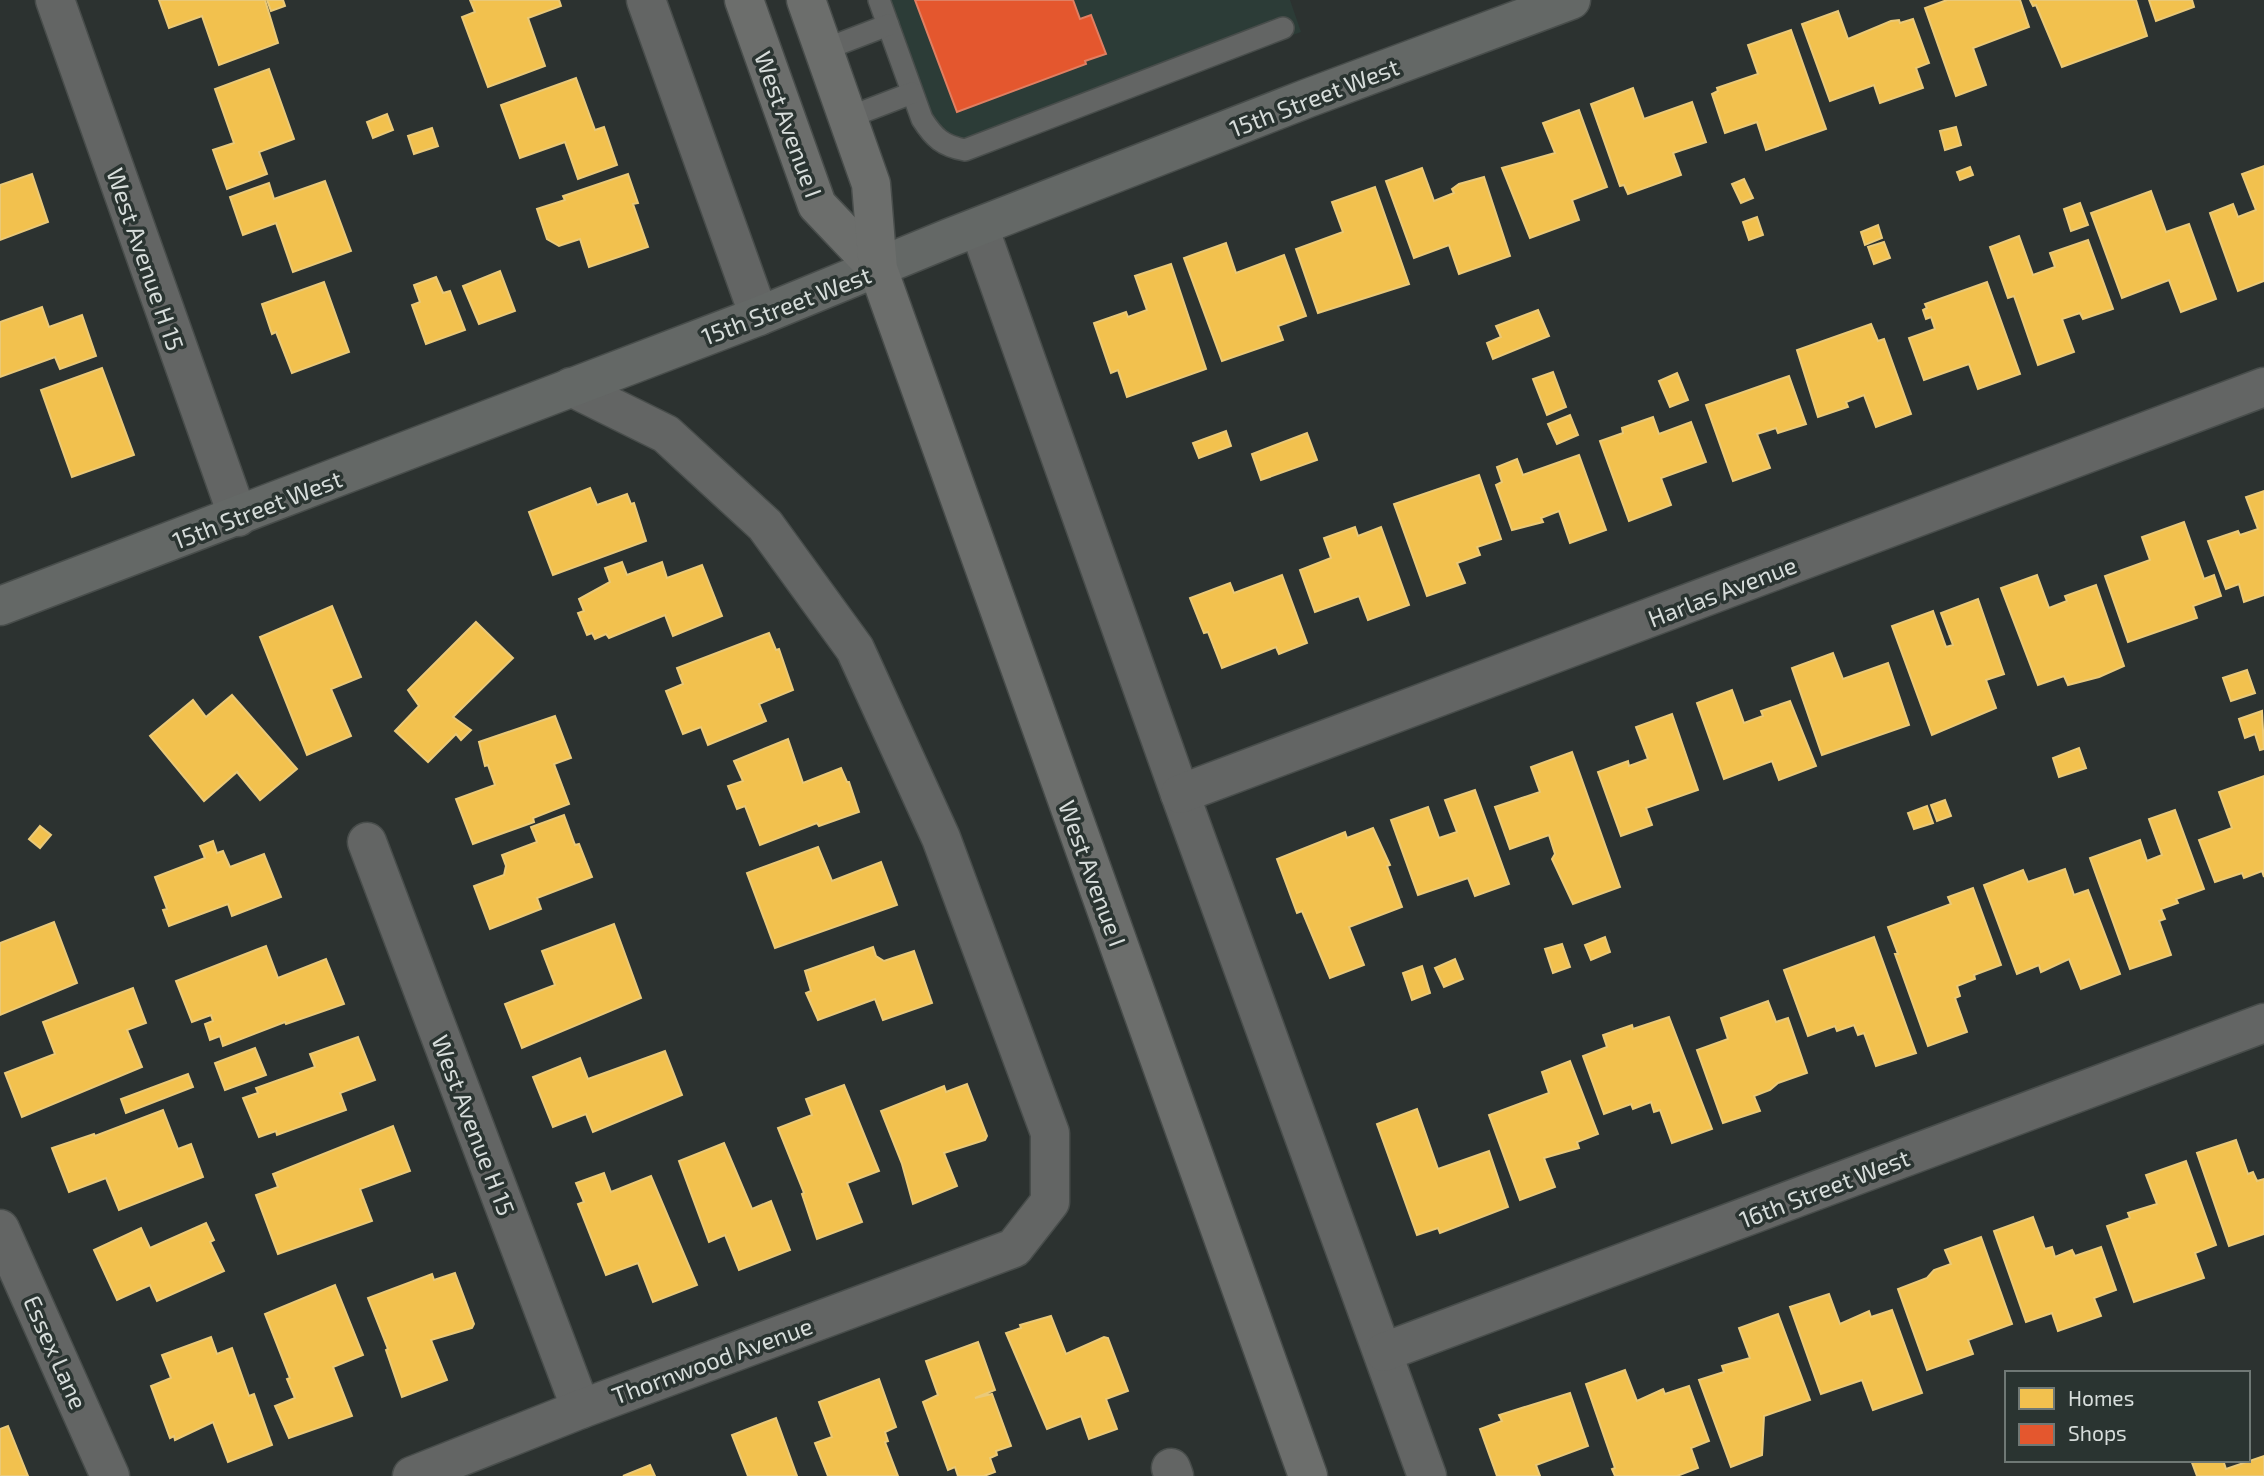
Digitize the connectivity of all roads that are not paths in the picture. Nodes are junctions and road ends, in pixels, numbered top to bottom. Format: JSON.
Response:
{"nodes":[{"id":1,"x":55,"y":0,"type":"edge"},
{"id":2,"x":646,"y":0,"type":"edge"},
{"id":3,"x":744,"y":0,"type":"edge"},
{"id":4,"x":806,"y":0,"type":"edge"},
{"id":5,"x":879,"y":0,"type":"edge"},
{"id":6,"x":1571,"y":0,"type":"edge"},
{"id":7,"x":888,"y":25,"type":"junction"},
{"id":8,"x":1283,"y":28,"type":"dead end"},
{"id":9,"x":823,"y":50,"type":"junction"},
{"id":10,"x":912,"y":93,"type":"junction"},
{"id":11,"x":847,"y":118,"type":"junction"},
{"id":12,"x":979,"y":227,"type":"junction"},
{"id":13,"x":878,"y":269,"type":"junction"},
{"id":14,"x":760,"y":316,"type":"junction"},
{"id":15,"x":571,"y":387,"type":"junction"},
{"id":16,"x":2264,"y":387,"type":"edge"},
{"id":17,"x":238,"y":517,"type":"junction"},
{"id":18,"x":0,"y":606,"type":"edge"},
{"id":19,"x":1180,"y":794,"type":"junction"},
{"id":20,"x":367,"y":842,"type":"dead end"},
{"id":21,"x":2264,"y":1023,"type":"edge"},
{"id":22,"x":0,"y":1229,"type":"edge"},
{"id":23,"x":1384,"y":1352,"type":"junction"},
{"id":24,"x":581,"y":1409,"type":"junction"},
{"id":25,"x":110,"y":1476,"type":"edge"},
{"id":26,"x":412,"y":1476,"type":"edge"},
{"id":27,"x":1308,"y":1476,"type":"edge"},
{"id":28,"x":1427,"y":1476,"type":"edge"}],
"edges":[{"from":1,"to":17,"type":"street","name":"West Avenue H 15"},
{"from":2,"to":14,"type":"street"},
{"from":3,"to":13,"type":"main road","name":"West Avenue I"},
{"from":4,"to":9,"type":"main road","name":"West Avenue I"},
{"from":5,"to":7,"type":"lane"},
{"from":6,"to":12,"type":"street","name":"15th Street West"},
{"from":7,"to":9,"type":"lane"},
{"from":7,"to":10,"type":"lane"},
{"from":8,"to":10,"type":"lane"},
{"from":9,"to":11,"type":"main road","name":"West Avenue I"},
{"from":10,"to":11,"type":"lane"},
{"from":11,"to":13,"type":"main road","name":"West Avenue I"},
{"from":12,"to":13,"type":"street","name":"15th Street West"},
{"from":12,"to":19,"type":"street"},
{"from":13,"to":14,"type":"street","name":"15th Street West"},
{"from":13,"to":27,"type":"main road","name":"West Avenue I"},
{"from":14,"to":15,"type":"street","name":"15th Street West"},
{"from":15,"to":17,"type":"street","name":"15th Street West"},
{"from":15,"to":24,"type":"street","name":"Thornwood Avenue"},
{"from":16,"to":19,"type":"street","name":"Harlas Avenue"},
{"from":17,"to":18,"type":"street","name":"15th Street West"},
{"from":19,"to":23,"type":"street"},
{"from":20,"to":24,"type":"street","name":"West Avenue H 15"},
{"from":21,"to":23,"type":"street","name":"16th Street West"},
{"from":22,"to":25,"type":"street","name":"Essex Lane"},
{"from":23,"to":28,"type":"street"},
{"from":24,"to":26,"type":"street","name":"Thornwood Avenue"}]}
